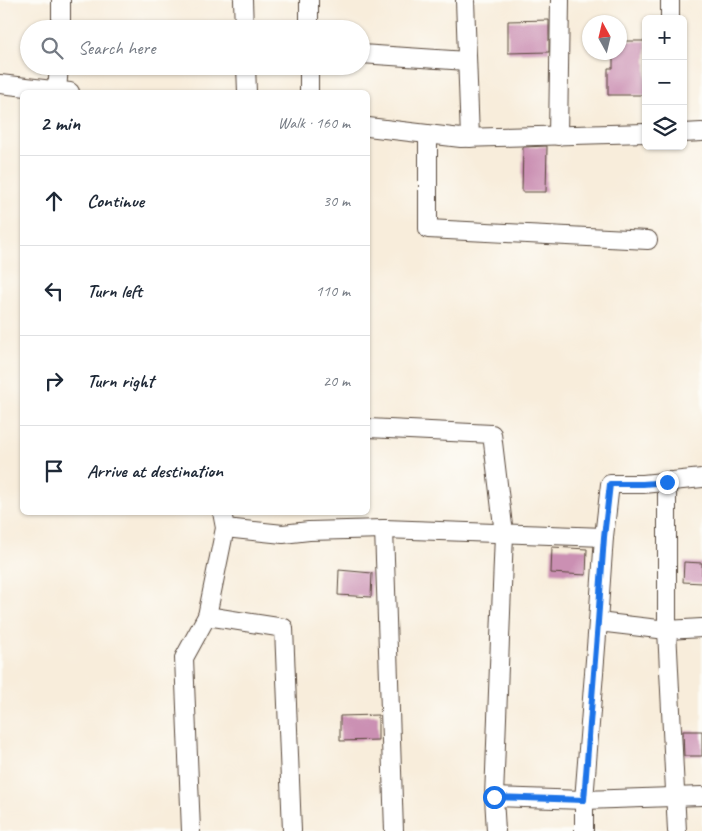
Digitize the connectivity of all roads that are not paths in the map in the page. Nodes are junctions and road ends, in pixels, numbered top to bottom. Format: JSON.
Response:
{"nodes":[{"id":1,"x":60,"y":0,"type":"edge"},
{"id":2,"x":243,"y":0,"type":"edge"},
{"id":3,"x":309,"y":0,"type":"edge"},
{"id":4,"x":465,"y":0,"type":"edge"},
{"id":5,"x":560,"y":0,"type":"edge"},
{"id":6,"x":670,"y":0,"type":"edge"},
{"id":7,"x":670,"y":15,"type":"edge"},
{"id":8,"x":61,"y":20,"type":"edge"},
{"id":9,"x":244,"y":20,"type":"edge"},
{"id":10,"x":309,"y":20,"type":"edge"},
{"id":11,"x":370,"y":55,"type":"edge"},
{"id":12,"x":467,"y":61,"type":"junction"},
{"id":13,"x":60,"y":75,"type":"edge"},
{"id":14,"x":246,"y":75,"type":"edge"},
{"id":15,"x":309,"y":75,"type":"edge"},
{"id":16,"x":0,"y":84,"type":"edge"},
{"id":17,"x":47,"y":90,"type":"edge"},
{"id":18,"x":63,"y":90,"type":"edge"},
{"id":19,"x":247,"y":90,"type":"edge"},
{"id":20,"x":309,"y":90,"type":"edge"},
{"id":21,"x":370,"y":127,"type":"edge"},
{"id":22,"x":687,"y":132,"type":"edge"},
{"id":23,"x":702,"y":132,"type":"edge"},
{"id":24,"x":642,"y":133,"type":"edge"},
{"id":25,"x":428,"y":134,"type":"junction"},
{"id":26,"x":558,"y":136,"type":"junction"},
{"id":27,"x":470,"y":138,"type":"junction"},
{"id":28,"x":648,"y":240,"type":"dead end"},
{"id":29,"x":370,"y":428,"type":"edge"},
{"id":30,"x":702,"y":478,"type":"edge"},
{"id":31,"x":667,"y":482,"type":"junction"},
{"id":32,"x":223,"y":520,"type":"edge"},
{"id":33,"x":384,"y":529,"type":"junction"},
{"id":34,"x":504,"y":534,"type":"junction"},
{"id":35,"x":604,"y":537,"type":"junction"},
{"id":36,"x":207,"y":616,"type":"junction"},
{"id":37,"x":598,"y":622,"type":"junction"},
{"id":38,"x":702,"y":628,"type":"edge"},
{"id":39,"x":667,"y":630,"type":"junction"},
{"id":40,"x":675,"y":796,"type":"junction"},
{"id":41,"x":702,"y":796,"type":"edge"},
{"id":42,"x":494,"y":797,"type":"junction"},
{"id":43,"x":584,"y":800,"type":"junction"},
{"id":44,"x":191,"y":831,"type":"edge"},
{"id":45,"x":292,"y":831,"type":"edge"},
{"id":46,"x":394,"y":831,"type":"edge"},
{"id":47,"x":496,"y":831,"type":"edge"},
{"id":48,"x":584,"y":831,"type":"edge"},
{"id":49,"x":677,"y":831,"type":"edge"}],
"edges":[{"from":1,"to":8,"type":"street"},
{"from":2,"to":9,"type":"street"},
{"from":3,"to":10,"type":"street"},
{"from":4,"to":12,"type":"street"},
{"from":5,"to":26,"type":"street"},
{"from":6,"to":7,"type":"street"},
{"from":11,"to":12,"type":"street"},
{"from":12,"to":27,"type":"street"},
{"from":13,"to":18,"type":"street"},
{"from":14,"to":19,"type":"street"},
{"from":15,"to":20,"type":"street"},
{"from":16,"to":17,"type":"street"},
{"from":21,"to":25,"type":"street"},
{"from":22,"to":23,"type":"street"},
{"from":24,"to":26,"type":"street"},
{"from":25,"to":27,"type":"street"},
{"from":25,"to":28,"type":"street"},
{"from":26,"to":27,"type":"street"},
{"from":29,"to":34,"type":"street"},
{"from":30,"to":31,"type":"street"},
{"from":31,"to":35,"type":"street"},
{"from":31,"to":39,"type":"street"},
{"from":32,"to":33,"type":"street"},
{"from":32,"to":36,"type":"street"},
{"from":33,"to":34,"type":"street"},
{"from":33,"to":46,"type":"street"},
{"from":34,"to":35,"type":"street"},
{"from":34,"to":42,"type":"street"},
{"from":35,"to":37,"type":"street"},
{"from":36,"to":44,"type":"street"},
{"from":36,"to":45,"type":"street"},
{"from":37,"to":39,"type":"street"},
{"from":37,"to":43,"type":"street"},
{"from":38,"to":39,"type":"street"},
{"from":39,"to":40,"type":"street"},
{"from":40,"to":41,"type":"street"},
{"from":40,"to":43,"type":"street"},
{"from":40,"to":49,"type":"street"},
{"from":42,"to":43,"type":"street"},
{"from":42,"to":47,"type":"street"},
{"from":43,"to":48,"type":"street"}]}
